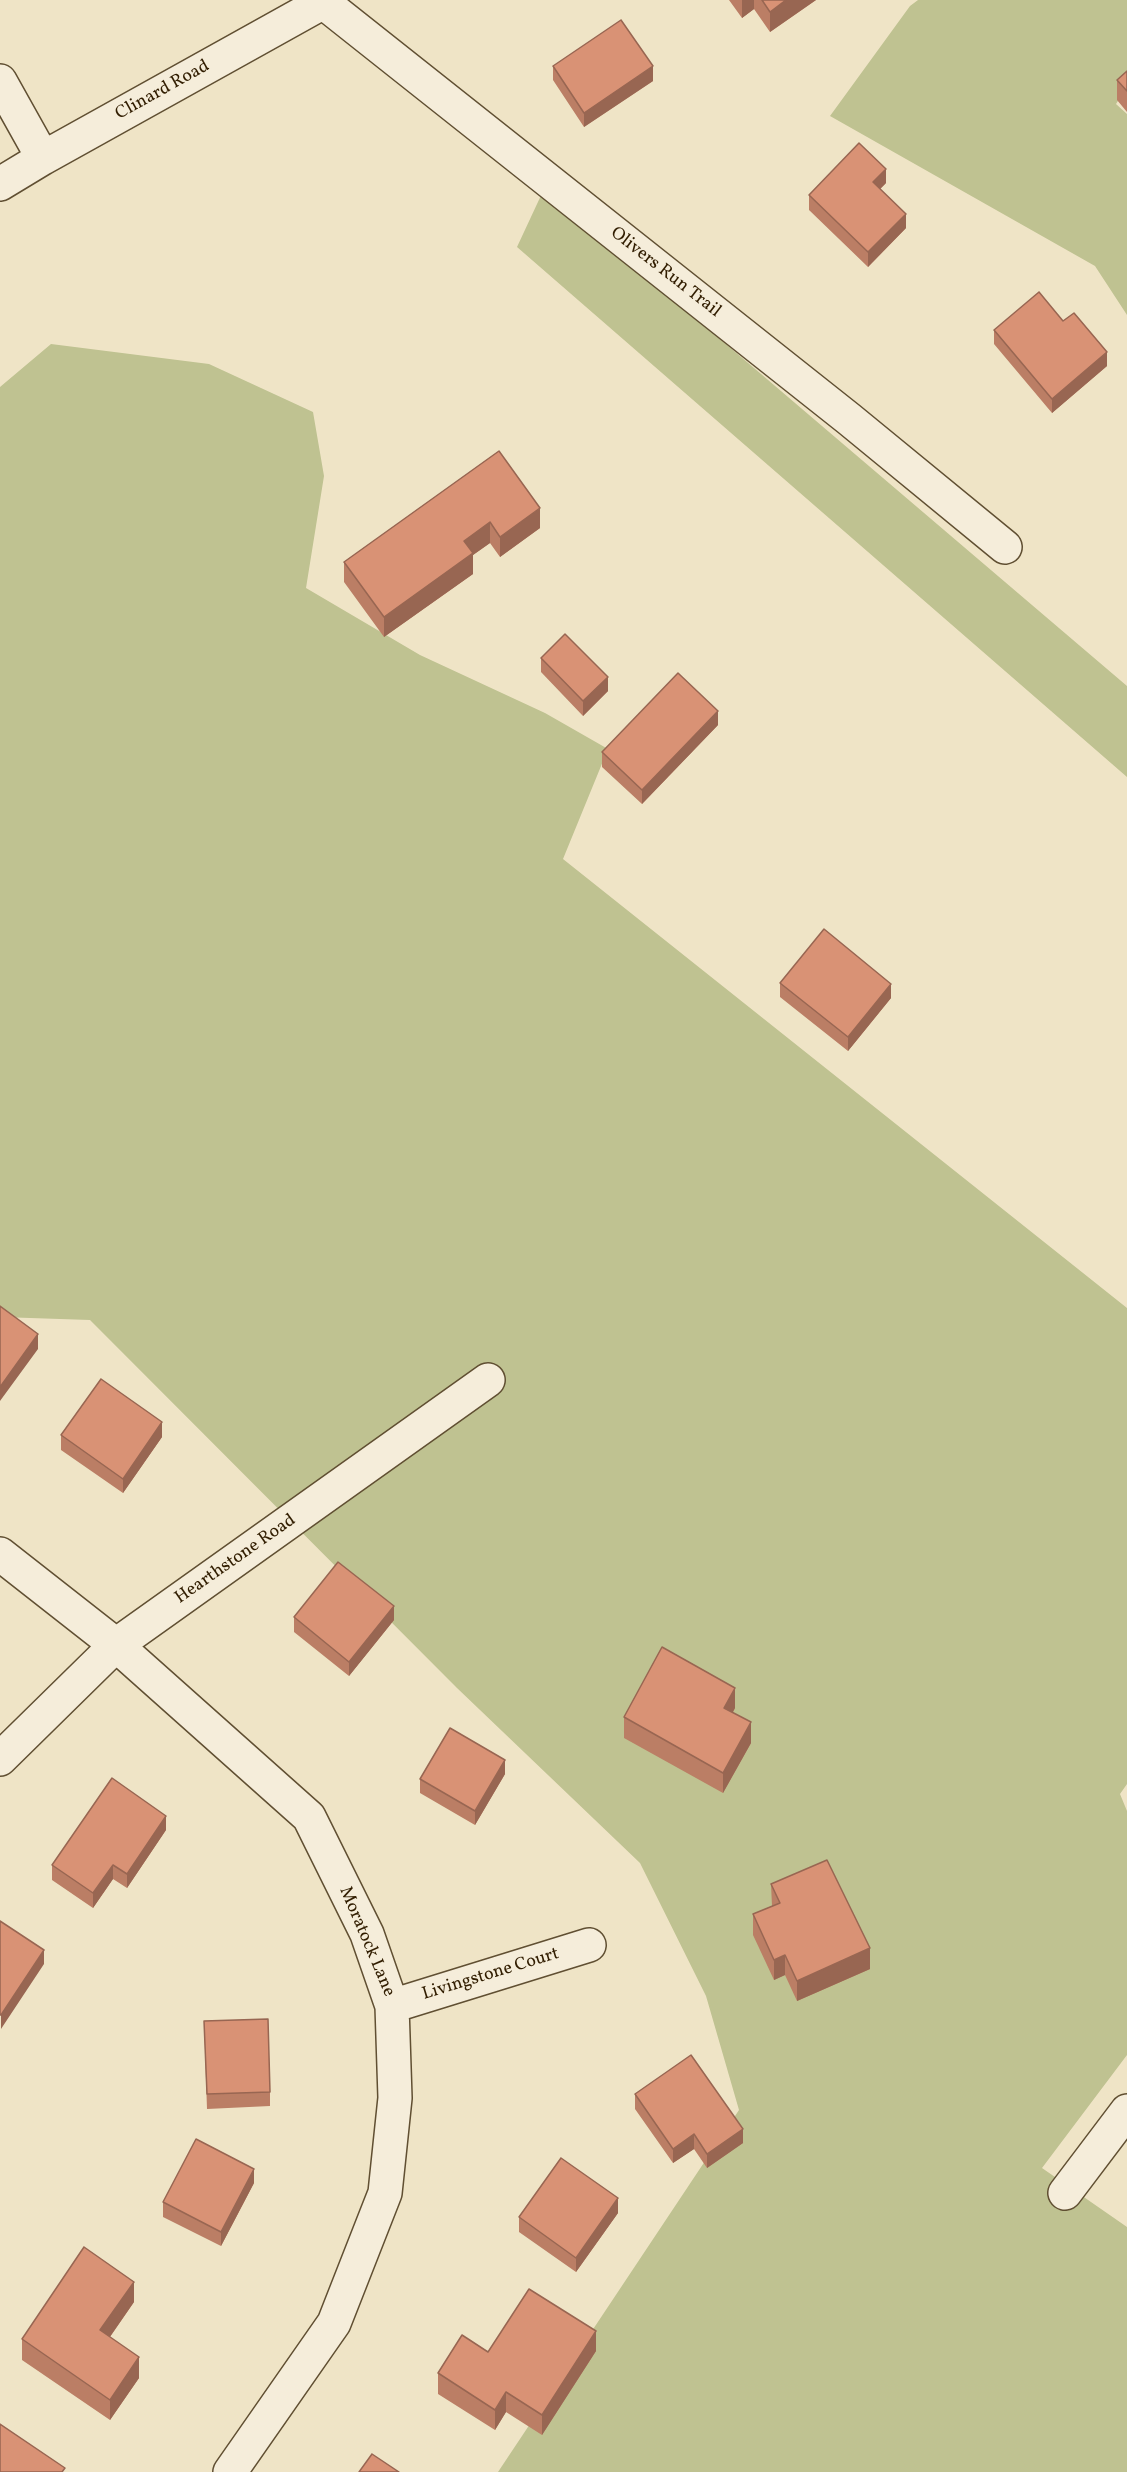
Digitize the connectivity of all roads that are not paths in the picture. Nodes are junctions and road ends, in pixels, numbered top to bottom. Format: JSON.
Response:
{"nodes":[{"id":1,"x":325,"y":1,"type":"edge"},
{"id":2,"x":0,"y":81,"type":"edge"},
{"id":3,"x":43,"y":158,"type":"junction"},
{"id":4,"x":0,"y":184,"type":"edge"},
{"id":5,"x":1005,"y":548,"type":"dead end"},
{"id":6,"x":488,"y":1380,"type":"dead end"},
{"id":7,"x":0,"y":1554,"type":"edge"},
{"id":8,"x":116,"y":1644,"type":"junction"},
{"id":9,"x":0,"y":1759,"type":"edge"},
{"id":10,"x":589,"y":1945,"type":"dead end"},
{"id":11,"x":392,"y":2006,"type":"junction"},
{"id":12,"x":1127,"y":2111,"type":"edge"},
{"id":13,"x":1065,"y":2193,"type":"dead end"},
{"id":14,"x":230,"y":2472,"type":"edge"}],
"edges":[{"from":1,"to":3,"type":"street","name":"Clinard Road"},
{"from":1,"to":5,"type":"street","name":"Olivers Run Trail"},
{"from":2,"to":3,"type":"street"},
{"from":3,"to":4,"type":"street","name":"Clinard Road"},
{"from":6,"to":8,"type":"street","name":"Hearthstone Road"},
{"from":7,"to":8,"type":"street","name":"Moratock Lane"},
{"from":8,"to":9,"type":"street","name":"Hearthstone Road"},
{"from":8,"to":11,"type":"street","name":"Moratock Lane"},
{"from":10,"to":11,"type":"street","name":"Livingstone Court"},
{"from":11,"to":14,"type":"street","name":"Moratock Lane"},
{"from":12,"to":13,"type":"street"}]}
